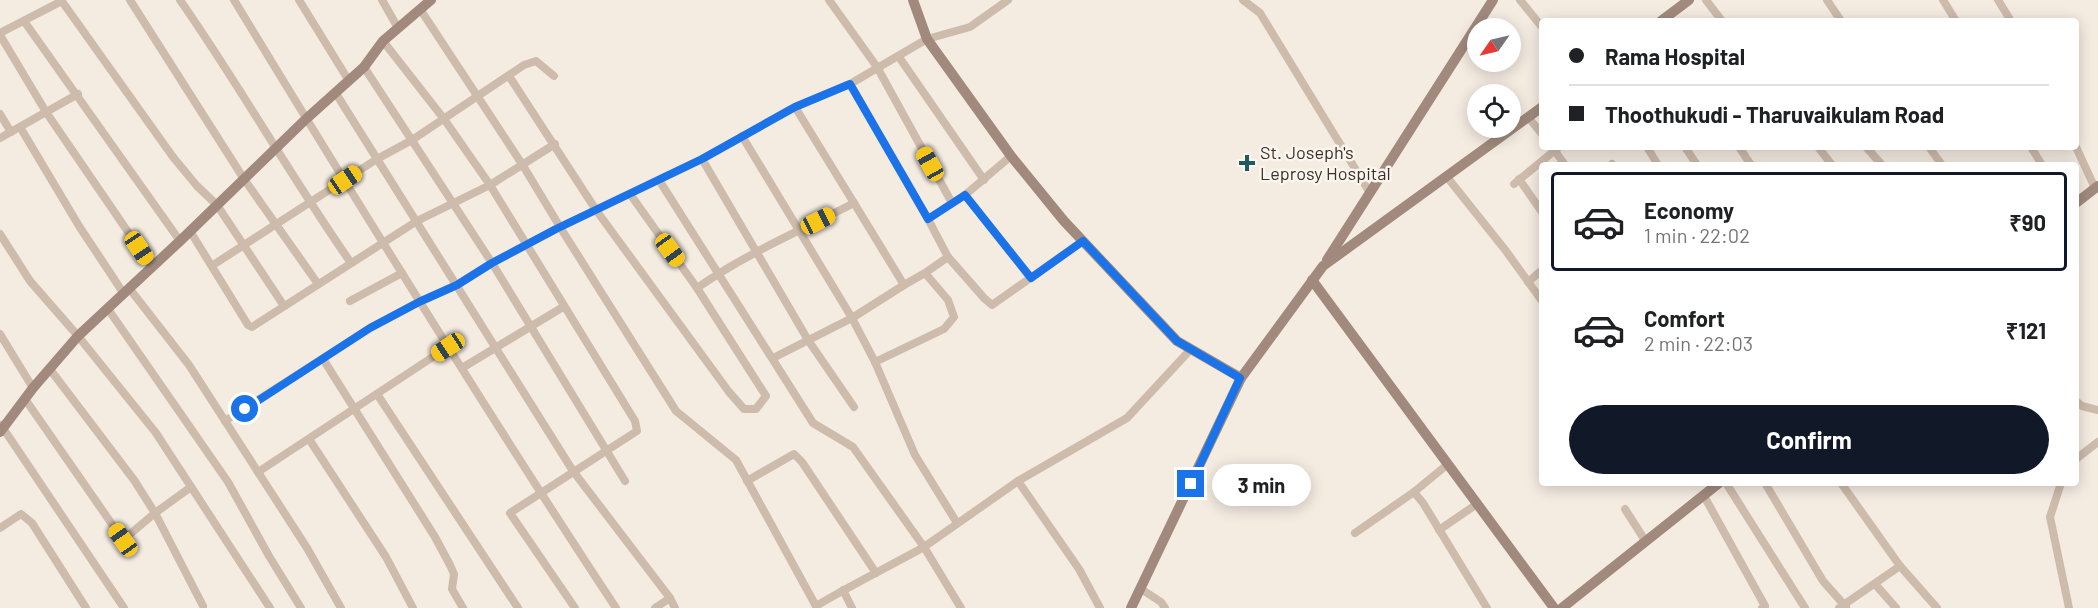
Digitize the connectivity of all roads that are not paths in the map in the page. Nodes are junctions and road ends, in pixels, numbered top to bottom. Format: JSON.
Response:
{"nodes":[{"id":1,"x":62,"y":0,"type":"edge"},
{"id":2,"x":130,"y":0,"type":"edge"},
{"id":3,"x":180,"y":0,"type":"edge"},
{"id":4,"x":234,"y":0,"type":"edge"},
{"id":5,"x":299,"y":0,"type":"edge"},
{"id":6,"x":382,"y":0,"type":"edge"},
{"id":7,"x":430,"y":0,"type":"edge"},
{"id":8,"x":829,"y":0,"type":"edge"},
{"id":9,"x":913,"y":0,"type":"edge"},
{"id":10,"x":1008,"y":0,"type":"edge"},
{"id":11,"x":1243,"y":0,"type":"edge"},
{"id":12,"x":1493,"y":0,"type":"edge"},
{"id":13,"x":1520,"y":0,"type":"edge"},
{"id":14,"x":1689,"y":0,"type":"edge"},
{"id":15,"x":1706,"y":0,"type":"edge"},
{"id":16,"x":1827,"y":0,"type":"edge"},
{"id":17,"x":1943,"y":0,"type":"edge"},
{"id":18,"x":1998,"y":0,"type":"edge"},
{"id":19,"x":998,"y":3,"type":"edge"},
{"id":20,"x":420,"y":9,"type":"junction"},
{"id":21,"x":1665,"y":18,"type":"edge"},
{"id":22,"x":1720,"y":18,"type":"edge"},
{"id":23,"x":1840,"y":18,"type":"edge"},
{"id":24,"x":1954,"y":18,"type":"edge"},
{"id":25,"x":2009,"y":18,"type":"edge"},
{"id":26,"x":24,"y":21,"type":"junction"},
{"id":27,"x":1539,"y":23,"type":"edge"},
{"id":28,"x":398,"y":28,"type":"junction"},
{"id":29,"x":0,"y":34,"type":"edge"},
{"id":30,"x":927,"y":39,"type":"junction"},
{"id":31,"x":383,"y":41,"type":"junction"},
{"id":32,"x":899,"y":57,"type":"junction"},
{"id":33,"x":364,"y":67,"type":"junction"},
{"id":34,"x":877,"y":67,"type":"junction"},
{"id":35,"x":509,"y":76,"type":"junction"},
{"id":36,"x":554,"y":76,"type":"dead end"},
{"id":37,"x":349,"y":81,"type":"junction"},
{"id":38,"x":850,"y":84,"type":"junction"},
{"id":39,"x":335,"y":92,"type":"junction"},
{"id":40,"x":78,"y":94,"type":"junction"},
{"id":41,"x":478,"y":96,"type":"junction"},
{"id":42,"x":795,"y":107,"type":"junction"},
{"id":43,"x":1539,"y":109,"type":"edge"},
{"id":44,"x":46,"y":112,"type":"junction"},
{"id":45,"x":0,"y":114,"type":"edge"},
{"id":46,"x":1528,"y":117,"type":"junction"},
{"id":47,"x":306,"y":119,"type":"junction"},
{"id":48,"x":444,"y":119,"type":"junction"},
{"id":49,"x":20,"y":127,"type":"junction"},
{"id":50,"x":1539,"y":130,"type":"edge"},
{"id":51,"x":11,"y":132,"type":"junction"},
{"id":52,"x":742,"y":136,"type":"junction"},
{"id":53,"x":0,"y":138,"type":"edge"},
{"id":54,"x":412,"y":140,"type":"junction"},
{"id":55,"x":555,"y":144,"type":"junction"},
{"id":56,"x":275,"y":149,"type":"junction"},
{"id":57,"x":1553,"y":150,"type":"edge"},
{"id":58,"x":1820,"y":150,"type":"edge"},
{"id":59,"x":1869,"y":150,"type":"edge"},
{"id":60,"x":2078,"y":150,"type":"edge"},
{"id":61,"x":1011,"y":156,"type":"junction"},
{"id":62,"x":377,"y":159,"type":"junction"},
{"id":63,"x":702,"y":159,"type":"junction"},
{"id":64,"x":1830,"y":162,"type":"edge"},
{"id":65,"x":1879,"y":162,"type":"edge"},
{"id":66,"x":522,"y":164,"type":"junction"},
{"id":67,"x":1447,"y":177,"type":"junction"},
{"id":68,"x":244,"y":178,"type":"junction"},
{"id":69,"x":345,"y":180,"type":"junction"},
{"id":70,"x":659,"y":180,"type":"junction"},
{"id":71,"x":984,"y":180,"type":"junction"},
{"id":72,"x":490,"y":185,"type":"junction"},
{"id":73,"x":2097,"y":187,"type":"edge"},
{"id":74,"x":1370,"y":193,"type":"junction"},
{"id":75,"x":630,"y":194,"type":"junction"},
{"id":76,"x":965,"y":195,"type":"junction"},
{"id":77,"x":2079,"y":201,"type":"edge"},
{"id":78,"x":309,"y":202,"type":"junction"},
{"id":79,"x":854,"y":202,"type":"junction"},
{"id":80,"x":453,"y":203,"type":"junction"},
{"id":81,"x":952,"y":203,"type":"junction"},
{"id":82,"x":218,"y":205,"type":"junction"},
{"id":83,"x":1539,"y":208,"type":"edge"},
{"id":84,"x":596,"y":210,"type":"junction"},
{"id":85,"x":928,"y":219,"type":"junction"},
{"id":86,"x":417,"y":221,"type":"junction"},
{"id":87,"x":276,"y":223,"type":"junction"},
{"id":88,"x":560,"y":227,"type":"junction"},
{"id":89,"x":800,"y":230,"type":"junction"},
{"id":90,"x":190,"y":231,"type":"junction"},
{"id":91,"x":0,"y":234,"type":"edge"},
{"id":92,"x":180,"y":241,"type":"junction"},
{"id":93,"x":1083,"y":241,"type":"junction"},
{"id":94,"x":383,"y":242,"type":"junction"},
{"id":95,"x":244,"y":245,"type":"junction"},
{"id":96,"x":525,"y":245,"type":"junction"},
{"id":97,"x":757,"y":250,"type":"junction"},
{"id":98,"x":948,"y":257,"type":"junction"},
{"id":99,"x":351,"y":263,"type":"junction"},
{"id":100,"x":492,"y":263,"type":"junction"},
{"id":101,"x":213,"y":265,"type":"junction"},
{"id":102,"x":1323,"y":266,"type":"junction"},
{"id":103,"x":152,"y":267,"type":"junction"},
{"id":104,"x":719,"y":272,"type":"junction"},
{"id":105,"x":402,"y":273,"type":"junction"},
{"id":106,"x":925,"y":273,"type":"junction"},
{"id":107,"x":1539,"y":273,"type":"edge"},
{"id":108,"x":1031,"y":278,"type":"junction"},
{"id":109,"x":1312,"y":279,"type":"junction"},
{"id":110,"x":1528,"y":282,"type":"junction"},
{"id":111,"x":318,"y":284,"type":"junction"},
{"id":112,"x":457,"y":285,"type":"junction"},
{"id":113,"x":904,"y":285,"type":"junction"},
{"id":114,"x":697,"y":288,"type":"junction"},
{"id":115,"x":126,"y":291,"type":"junction"},
{"id":116,"x":1539,"y":297,"type":"edge"},
{"id":117,"x":350,"y":301,"type":"dead end"},
{"id":118,"x":419,"y":302,"type":"junction"},
{"id":119,"x":284,"y":306,"type":"junction"},
{"id":120,"x":563,"y":307,"type":"junction"},
{"id":121,"x":108,"y":309,"type":"junction"},
{"id":122,"x":852,"y":318,"type":"junction"},
{"id":123,"x":531,"y":327,"type":"junction"},
{"id":124,"x":0,"y":334,"type":"edge"},
{"id":125,"x":78,"y":336,"type":"junction"},
{"id":126,"x":808,"y":340,"type":"junction"},
{"id":127,"x":448,"y":347,"type":"junction"},
{"id":128,"x":495,"y":349,"type":"junction"},
{"id":129,"x":1191,"y":349,"type":"junction"},
{"id":130,"x":773,"y":358,"type":"junction"},
{"id":131,"x":322,"y":359,"type":"junction"},
{"id":132,"x":875,"y":362,"type":"junction"},
{"id":133,"x":50,"y":368,"type":"junction"},
{"id":134,"x":462,"y":368,"type":"junction"},
{"id":135,"x":1240,"y":378,"type":"junction"},
{"id":136,"x":33,"y":388,"type":"junction"},
{"id":137,"x":377,"y":394,"type":"junction"},
{"id":138,"x":25,"y":399,"type":"junction"},
{"id":139,"x":2079,"y":404,"type":"edge"},
{"id":140,"x":854,"y":406,"type":"dead end"},
{"id":141,"x":354,"y":409,"type":"junction"},
{"id":142,"x":2098,"y":410,"type":"edge"},
{"id":143,"x":225,"y":421,"type":"junction"},
{"id":144,"x":1,"y":428,"type":"edge"},
{"id":145,"x":309,"y":439,"type":"junction"},
{"id":146,"x":2098,"y":442,"type":"edge"},
{"id":147,"x":606,"y":451,"type":"junction"},
{"id":148,"x":2079,"y":457,"type":"edge"},
{"id":149,"x":1448,"y":464,"type":"junction"},
{"id":150,"x":573,"y":471,"type":"junction"},
{"id":151,"x":258,"y":472,"type":"junction"},
{"id":152,"x":625,"y":481,"type":"dead end"},
{"id":153,"x":747,"y":481,"type":"junction"},
{"id":154,"x":1018,"y":481,"type":"junction"},
{"id":155,"x":1716,"y":486,"type":"edge"},
{"id":156,"x":1720,"y":486,"type":"edge"},
{"id":157,"x":1767,"y":486,"type":"edge"},
{"id":158,"x":1843,"y":486,"type":"edge"},
{"id":159,"x":2060,"y":486,"type":"edge"},
{"id":160,"x":191,"y":487,"type":"junction"},
{"id":161,"x":539,"y":492,"type":"junction"},
{"id":162,"x":1414,"y":492,"type":"junction"},
{"id":163,"x":1704,"y":496,"type":"junction"},
{"id":164,"x":1477,"y":504,"type":"junction"},
{"id":165,"x":1625,"y":509,"type":"dead end"},
{"id":166,"x":155,"y":513,"type":"junction"},
{"id":167,"x":957,"y":523,"type":"junction"},
{"id":168,"x":0,"y":528,"type":"edge"},
{"id":169,"x":1439,"y":530,"type":"junction"},
{"id":170,"x":1355,"y":533,"type":"dead end"},
{"id":171,"x":1646,"y":542,"type":"junction"},
{"id":172,"x":924,"y":547,"type":"junction"},
{"id":173,"x":1900,"y":566,"type":"junction"},
{"id":174,"x":876,"y":573,"type":"junction"},
{"id":175,"x":1875,"y":584,"type":"junction"},
{"id":176,"x":1141,"y":589,"type":"junction"},
{"id":177,"x":843,"y":590,"type":"junction"},
{"id":178,"x":670,"y":598,"type":"junction"},
{"id":179,"x":203,"y":607,"type":"edge"},
{"id":180,"x":816,"y":607,"type":"edge"},
{"id":181,"x":1765,"y":607,"type":"edge"},
{"id":182,"x":1844,"y":607,"type":"edge"},
{"id":183,"x":86,"y":608,"type":"edge"},
{"id":184,"x":124,"y":608,"type":"edge"},
{"id":185,"x":270,"y":608,"type":"edge"},
{"id":186,"x":301,"y":608,"type":"edge"},
{"id":187,"x":341,"y":608,"type":"edge"},
{"id":188,"x":413,"y":608,"type":"edge"},
{"id":189,"x":463,"y":608,"type":"edge"},
{"id":190,"x":518,"y":608,"type":"edge"},
{"id":191,"x":575,"y":608,"type":"edge"},
{"id":192,"x":616,"y":608,"type":"edge"},
{"id":193,"x":655,"y":608,"type":"edge"},
{"id":194,"x":675,"y":608,"type":"edge"},
{"id":195,"x":852,"y":608,"type":"edge"},
{"id":196,"x":961,"y":608,"type":"edge"},
{"id":197,"x":1100,"y":608,"type":"edge"},
{"id":198,"x":1131,"y":608,"type":"edge"},
{"id":199,"x":1165,"y":608,"type":"edge"},
{"id":200,"x":1486,"y":608,"type":"edge"},
{"id":201,"x":1554,"y":608,"type":"edge"},
{"id":202,"x":1562,"y":608,"type":"edge"},
{"id":203,"x":1805,"y":608,"type":"edge"},
{"id":204,"x":1896,"y":608,"type":"edge"},
{"id":205,"x":1936,"y":608,"type":"edge"},
{"id":206,"x":2068,"y":608,"type":"edge"}],
"edges":[{"from":1,"to":26,"type":"street"},
{"from":1,"to":82,"type":"street"},
{"from":2,"to":68,"type":"street"},
{"from":3,"to":56,"type":"street"},
{"from":4,"to":47,"type":"street"},
{"from":5,"to":37,"type":"street"},
{"from":6,"to":28,"type":"street"},
{"from":7,"to":20,"type":"street"},
{"from":8,"to":34,"type":"street"},
{"from":9,"to":30,"type":"street"},
{"from":10,"to":19,"type":"street"},
{"from":11,"to":74,"type":"street"},
{"from":12,"to":74,"type":"street"},
{"from":13,"to":27,"type":"street"},
{"from":14,"to":21,"type":"street"},
{"from":15,"to":22,"type":"street"},
{"from":16,"to":23,"type":"street"},
{"from":17,"to":24,"type":"street"},
{"from":18,"to":25,"type":"street"},
{"from":19,"to":30,"type":"street"},
{"from":20,"to":28,"type":"street"},
{"from":20,"to":41,"type":"street"},
{"from":26,"to":29,"type":"street"},
{"from":26,"to":40,"type":"street"},
{"from":28,"to":31,"type":"street"},
{"from":29,"to":44,"type":"street"},
{"from":30,"to":32,"type":"street"},
{"from":30,"to":61,"type":"street"},
{"from":31,"to":33,"type":"street"},
{"from":31,"to":48,"type":"street"},
{"from":32,"to":34,"type":"street"},
{"from":32,"to":71,"type":"street"},
{"from":33,"to":37,"type":"street"},
{"from":33,"to":54,"type":"street"},
{"from":34,"to":38,"type":"street"},
{"from":34,"to":81,"type":"street"},
{"from":35,"to":36,"type":"street"},
{"from":35,"to":41,"type":"street"},
{"from":35,"to":55,"type":"street"},
{"from":37,"to":39,"type":"street"},
{"from":38,"to":42,"type":"street"},
{"from":38,"to":85,"type":"street"},
{"from":39,"to":47,"type":"street"},
{"from":39,"to":62,"type":"street"},
{"from":40,"to":44,"type":"street"},
{"from":40,"to":92,"type":"street"},
{"from":41,"to":48,"type":"street"},
{"from":41,"to":66,"type":"street"},
{"from":42,"to":52,"type":"street"},
{"from":42,"to":79,"type":"street"},
{"from":43,"to":46,"type":"street"},
{"from":44,"to":49,"type":"street"},
{"from":44,"to":103,"type":"street"},
{"from":45,"to":51,"type":"street"},
{"from":46,"to":50,"type":"street"},
{"from":46,"to":67,"type":"street"},
{"from":47,"to":56,"type":"street"},
{"from":47,"to":69,"type":"street"},
{"from":48,"to":54,"type":"street"},
{"from":48,"to":72,"type":"street"},
{"from":49,"to":51,"type":"street"},
{"from":49,"to":115,"type":"street"},
{"from":51,"to":53,"type":"street"},
{"from":52,"to":63,"type":"street"},
{"from":52,"to":89,"type":"street"},
{"from":54,"to":62,"type":"street"},
{"from":54,"to":80,"type":"street"},
{"from":55,"to":66,"type":"street"},
{"from":55,"to":84,"type":"street"},
{"from":56,"to":68,"type":"street"},
{"from":56,"to":78,"type":"street"},
{"from":57,"to":83,"type":"street"},
{"from":58,"to":64,"type":"street"},
{"from":59,"to":65,"type":"street"},
{"from":60,"to":73,"type":"street"},
{"from":61,"to":71,"type":"street"},
{"from":61,"to":93,"type":"street"},
{"from":62,"to":69,"type":"street"},
{"from":62,"to":86,"type":"street"},
{"from":63,"to":70,"type":"street"},
{"from":63,"to":97,"type":"street"},
{"from":66,"to":72,"type":"street"},
{"from":66,"to":88,"type":"street"},
{"from":67,"to":102,"type":"street"},
{"from":67,"to":110,"type":"street"},
{"from":68,"to":82,"type":"street"},
{"from":68,"to":87,"type":"street"},
{"from":69,"to":78,"type":"street"},
{"from":69,"to":94,"type":"street"},
{"from":70,"to":75,"type":"street"},
{"from":70,"to":104,"type":"street"},
{"from":71,"to":76,"type":"street"},
{"from":72,"to":80,"type":"street"},
{"from":72,"to":96,"type":"street"},
{"from":73,"to":77,"type":"street"},
{"from":74,"to":102,"type":"street"},
{"from":75,"to":84,"type":"street"},
{"from":75,"to":114,"type":"street"},
{"from":76,"to":81,"type":"street"},
{"from":76,"to":108,"type":"street"},
{"from":78,"to":87,"type":"street"},
{"from":78,"to":99,"type":"street"},
{"from":79,"to":89,"type":"street"},
{"from":79,"to":113,"type":"street"},
{"from":80,"to":86,"type":"street"},
{"from":80,"to":100,"type":"street"},
{"from":81,"to":85,"type":"street"},
{"from":82,"to":90,"type":"street"},
{"from":82,"to":95,"type":"street"},
{"from":84,"to":88,"type":"street"},
{"from":84,"to":114,"type":"street"},
{"from":85,"to":98,"type":"street"},
{"from":86,"to":94,"type":"street"},
{"from":86,"to":112,"type":"street"},
{"from":87,"to":95,"type":"street"},
{"from":87,"to":111,"type":"street"},
{"from":88,"to":96,"type":"street"},
{"from":88,"to":153,"type":"street"},
{"from":89,"to":97,"type":"street"},
{"from":89,"to":122,"type":"street"},
{"from":90,"to":92,"type":"street"},
{"from":90,"to":101,"type":"street"},
{"from":91,"to":125,"type":"street"},
{"from":92,"to":103,"type":"street"},
{"from":93,"to":108,"type":"street"},
{"from":93,"to":129,"type":"street"},
{"from":94,"to":99,"type":"street"},
{"from":94,"to":105,"type":"street"},
{"from":95,"to":101,"type":"street"},
{"from":95,"to":119,"type":"street"},
{"from":96,"to":100,"type":"street"},
{"from":96,"to":120,"type":"street"},
{"from":97,"to":104,"type":"street"},
{"from":97,"to":126,"type":"street"},
{"from":98,"to":106,"type":"street"},
{"from":98,"to":108,"type":"street"},
{"from":99,"to":111,"type":"street"},
{"from":100,"to":112,"type":"street"},
{"from":100,"to":123,"type":"street"},
{"from":101,"to":119,"type":"street"},
{"from":102,"to":109,"type":"street"},
{"from":103,"to":115,"type":"street"},
{"from":104,"to":114,"type":"street"},
{"from":104,"to":130,"type":"street"},
{"from":105,"to":117,"type":"street"},
{"from":105,"to":118,"type":"street"},
{"from":106,"to":113,"type":"street"},
{"from":106,"to":132,"type":"street"},
{"from":107,"to":110,"type":"street"},
{"from":109,"to":135,"type":"street"},
{"from":109,"to":149,"type":"street"},
{"from":110,"to":116,"type":"street"},
{"from":111,"to":119,"type":"street"},
{"from":112,"to":118,"type":"street"},
{"from":112,"to":128,"type":"street"},
{"from":113,"to":122,"type":"street"},
{"from":115,"to":121,"type":"street"},
{"from":115,"to":143,"type":"street"},
{"from":118,"to":127,"type":"street"},
{"from":118,"to":131,"type":"street"},
{"from":120,"to":123,"type":"street"},
{"from":120,"to":147,"type":"street"},
{"from":121,"to":125,"type":"street"},
{"from":121,"to":186,"type":"street"},
{"from":122,"to":126,"type":"street"},
{"from":122,"to":132,"type":"street"},
{"from":123,"to":128,"type":"street"},
{"from":123,"to":147,"type":"street"},
{"from":124,"to":136,"type":"street"},
{"from":125,"to":133,"type":"street"},
{"from":125,"to":160,"type":"street"},
{"from":126,"to":130,"type":"street"},
{"from":126,"to":140,"type":"street"},
{"from":127,"to":134,"type":"street"},
{"from":127,"to":137,"type":"street"},
{"from":128,"to":134,"type":"street"},
{"from":128,"to":150,"type":"street"},
{"from":129,"to":135,"type":"street"},
{"from":129,"to":154,"type":"street"},
{"from":130,"to":172,"type":"street"},
{"from":131,"to":141,"type":"street"},
{"from":131,"to":143,"type":"street"},
{"from":132,"to":167,"type":"street"},
{"from":133,"to":136,"type":"street"},
{"from":133,"to":166,"type":"street"},
{"from":134,"to":161,"type":"street"},
{"from":135,"to":176,"type":"street"},
{"from":136,"to":138,"type":"street"},
{"from":137,"to":141,"type":"street"},
{"from":137,"to":190,"type":"street"},
{"from":138,"to":144,"type":"street"},
{"from":138,"to":166,"type":"street"},
{"from":139,"to":142,"type":"street"},
{"from":141,"to":145,"type":"street"},
{"from":141,"to":189,"type":"street"},
{"from":143,"to":151,"type":"street"},
{"from":144,"to":184,"type":"street"},
{"from":145,"to":151,"type":"street"},
{"from":145,"to":188,"type":"street"},
{"from":146,"to":148,"type":"street"},
{"from":147,"to":150,"type":"street"},
{"from":147,"to":152,"type":"street"},
{"from":149,"to":162,"type":"street"},
{"from":149,"to":164,"type":"street"},
{"from":150,"to":161,"type":"street"},
{"from":150,"to":178,"type":"street"},
{"from":151,"to":187,"type":"street"},
{"from":153,"to":174,"type":"street"},
{"from":153,"to":180,"type":"street"},
{"from":154,"to":167,"type":"street"},
{"from":154,"to":197,"type":"street"},
{"from":155,"to":163,"type":"street"},
{"from":156,"to":203,"type":"street"},
{"from":157,"to":182,"type":"street"},
{"from":158,"to":173,"type":"street"},
{"from":159,"to":206,"type":"street"},
{"from":160,"to":166,"type":"street"},
{"from":160,"to":185,"type":"street"},
{"from":161,"to":191,"type":"street"},
{"from":161,"to":192,"type":"street"},
{"from":162,"to":169,"type":"street"},
{"from":162,"to":170,"type":"street"},
{"from":163,"to":171,"type":"street"},
{"from":163,"to":181,"type":"street"},
{"from":164,"to":169,"type":"street"},
{"from":164,"to":201,"type":"street"},
{"from":165,"to":171,"type":"street"},
{"from":166,"to":179,"type":"street"},
{"from":167,"to":172,"type":"street"},
{"from":168,"to":183,"type":"street"},
{"from":169,"to":200,"type":"street"},
{"from":171,"to":202,"type":"street"},
{"from":172,"to":174,"type":"street"},
{"from":172,"to":196,"type":"street"},
{"from":173,"to":175,"type":"street"},
{"from":173,"to":205,"type":"street"},
{"from":174,"to":177,"type":"street"},
{"from":175,"to":182,"type":"street"},
{"from":175,"to":204,"type":"street"},
{"from":176,"to":198,"type":"street"},
{"from":176,"to":199,"type":"street"},
{"from":177,"to":180,"type":"street"},
{"from":177,"to":195,"type":"street"},
{"from":178,"to":193,"type":"street"},
{"from":178,"to":194,"type":"street"}]}
